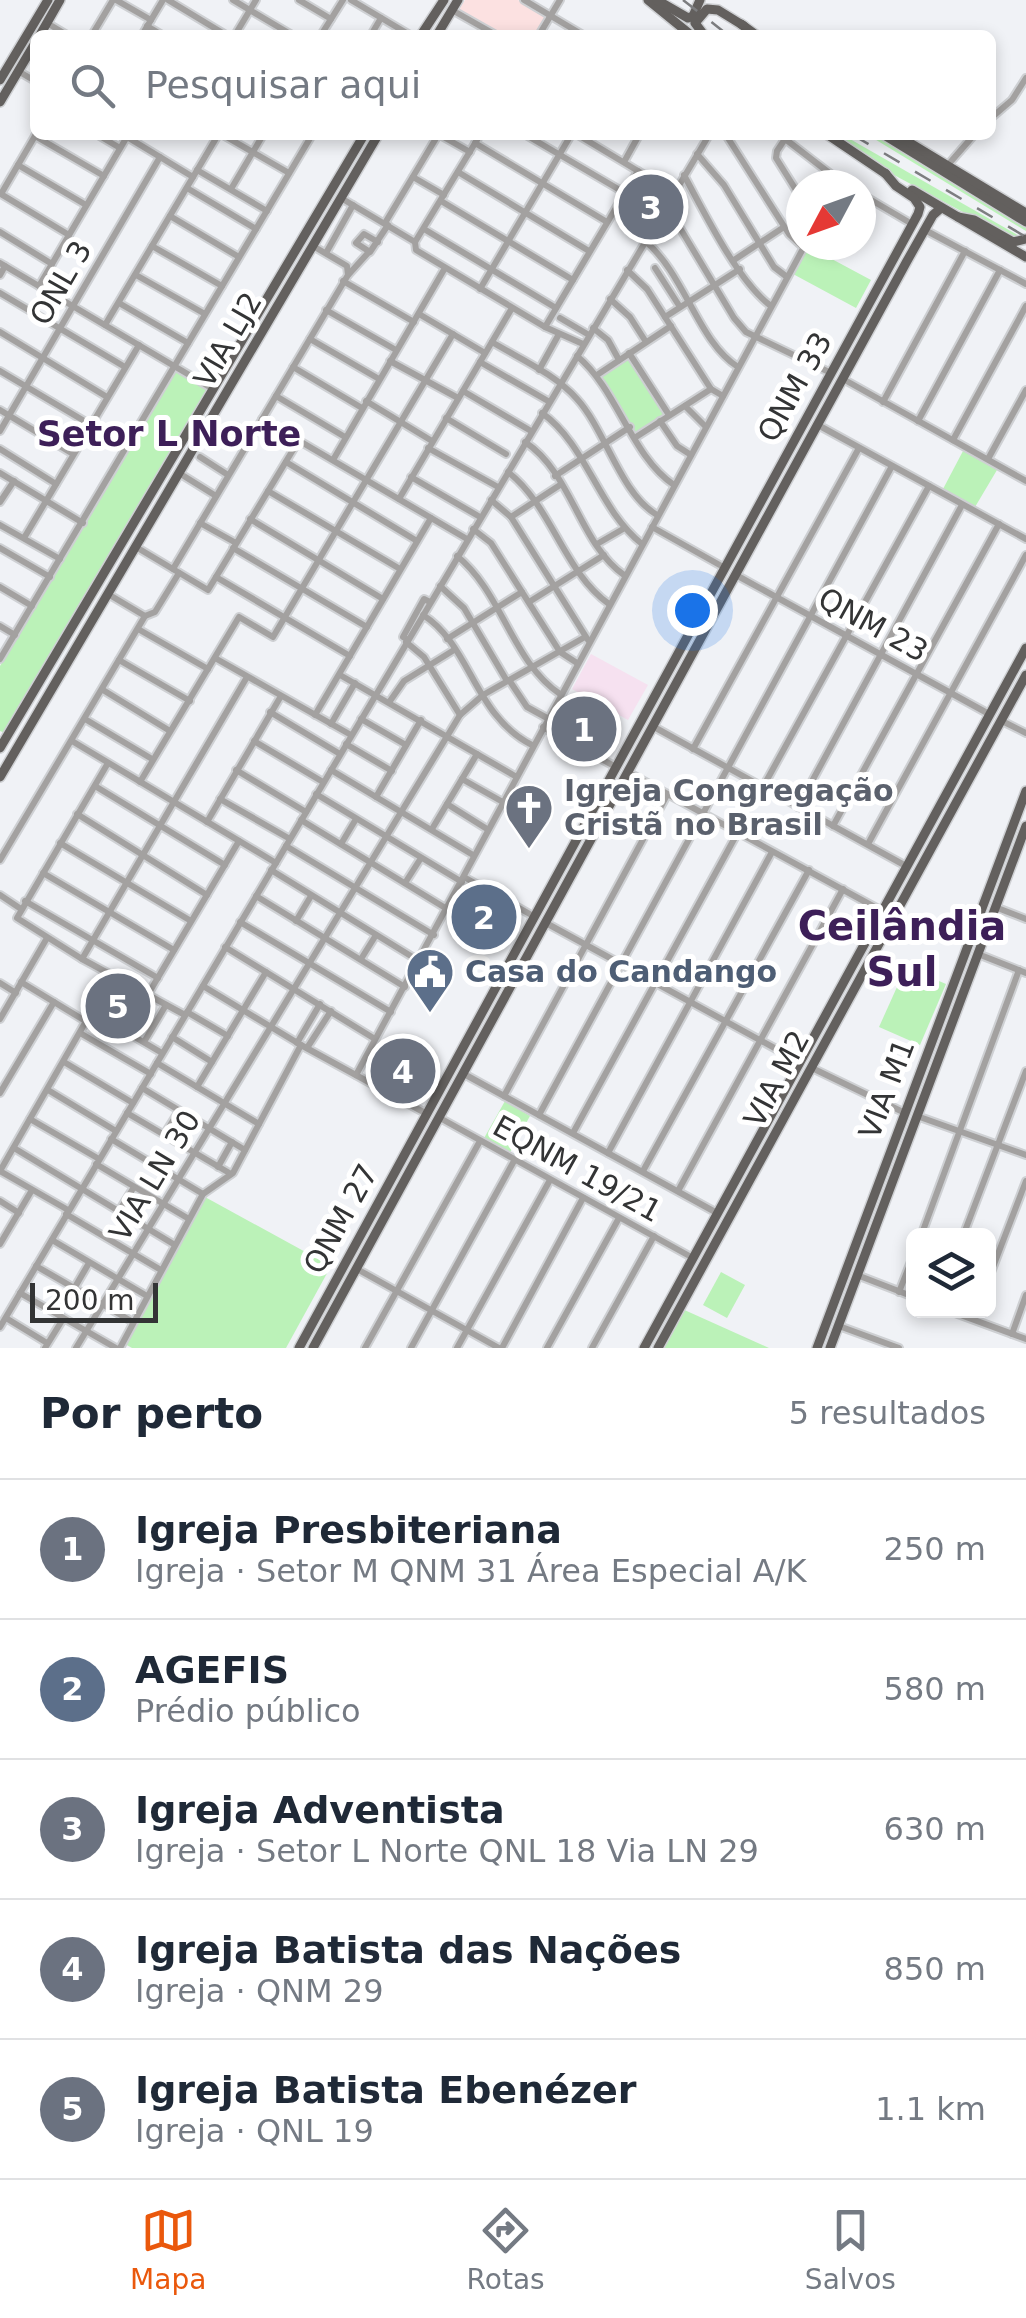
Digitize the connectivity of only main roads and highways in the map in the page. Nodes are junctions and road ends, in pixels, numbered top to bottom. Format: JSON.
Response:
{"nodes":[{"id":1,"x":48,"y":0,"type":"edge"},
{"id":2,"x":60,"y":0,"type":"edge"},
{"id":3,"x":458,"y":0,"type":"edge"},
{"id":4,"x":648,"y":0,"type":"edge"},
{"id":5,"x":658,"y":0,"type":"edge"},
{"id":6,"x":700,"y":0,"type":"edge"},
{"id":7,"x":712,"y":0,"type":"edge"},
{"id":8,"x":442,"y":2,"type":"edge"},
{"id":9,"x":451,"y":13,"type":"junction"},
{"id":10,"x":744,"y":26,"type":"junction"},
{"id":11,"x":43,"y":30,"type":"edge"},
{"id":12,"x":425,"y":30,"type":"edge"},
{"id":13,"x":440,"y":30,"type":"edge"},
{"id":14,"x":686,"y":30,"type":"edge"},
{"id":15,"x":701,"y":30,"type":"edge"},
{"id":16,"x":749,"y":30,"type":"edge"},
{"id":17,"x":30,"y":51,"type":"edge"},
{"id":18,"x":0,"y":80,"type":"edge"},
{"id":19,"x":0,"y":102,"type":"edge"},
{"id":20,"x":361,"y":140,"type":"edge"},
{"id":21,"x":375,"y":140,"type":"edge"},
{"id":22,"x":836,"y":140,"type":"edge"},
{"id":23,"x":892,"y":140,"type":"edge"},
{"id":24,"x":905,"y":140,"type":"edge"},
{"id":25,"x":885,"y":173,"type":"junction"},
{"id":26,"x":941,"y":208,"type":"junction"},
{"id":27,"x":1026,"y":212,"type":"edge"},
{"id":28,"x":956,"y":217,"type":"junction"},
{"id":29,"x":1026,"y":222,"type":"edge"},
{"id":30,"x":912,"y":225,"type":"junction"},
{"id":31,"x":1026,"y":240,"type":"edge"},
{"id":32,"x":1026,"y":258,"type":"edge"},
{"id":33,"x":907,"y":261,"type":"junction"},
{"id":34,"x":873,"y":297,"type":"junction"},
{"id":35,"x":264,"y":315,"type":"junction"},
{"id":36,"x":869,"y":332,"type":"junction"},
{"id":37,"x":852,"y":336,"type":"junction"},
{"id":38,"x":845,"y":376,"type":"junction"},
{"id":39,"x":801,"y":430,"type":"junction"},
{"id":40,"x":168,"y":466,"type":"junction"},
{"id":41,"x":796,"y":466,"type":"junction"},
{"id":42,"x":179,"y":473,"type":"junction"},
{"id":43,"x":743,"y":536,"type":"junction"},
{"id":44,"x":743,"y":563,"type":"junction"},
{"id":45,"x":715,"y":587,"type":"junction"},
{"id":46,"x":710,"y":622,"type":"junction"},
{"id":47,"x":1026,"y":648,"type":"edge"},
{"id":48,"x":48,"y":667,"type":"junction"},
{"id":49,"x":1014,"y":670,"type":"junction"},
{"id":50,"x":60,"y":674,"type":"junction"},
{"id":51,"x":1025,"y":677,"type":"edge"},
{"id":52,"x":659,"y":690,"type":"junction"},
{"id":53,"x":654,"y":727,"type":"junction"},
{"id":54,"x":3,"y":735,"type":"edge"},
{"id":55,"x":0,"y":748,"type":"edge"},
{"id":56,"x":614,"y":770,"type":"junction"},
{"id":57,"x":0,"y":776,"type":"edge"},
{"id":58,"x":1026,"y":791,"type":"edge"},
{"id":59,"x":608,"y":809,"type":"junction"},
{"id":60,"x":1018,"y":813,"type":"junction"},
{"id":61,"x":1026,"y":826,"type":"edge"},
{"id":62,"x":927,"y":830,"type":"junction"},
{"id":63,"x":937,"y":836,"type":"junction"},
{"id":64,"x":1012,"y":862,"type":"junction"},
{"id":65,"x":996,"y":870,"type":"junction"},
{"id":66,"x":557,"y":877,"type":"junction"},
{"id":67,"x":990,"y":920,"type":"junction"},
{"id":68,"x":533,"y":921,"type":"junction"},
{"id":69,"x":547,"y":922,"type":"junction"},
{"id":70,"x":860,"y":952,"type":"junction"},
{"id":71,"x":527,"y":957,"type":"junction"},
{"id":72,"x":871,"y":958,"type":"junction"},
{"id":73,"x":474,"y":1028,"type":"junction"},
{"id":74,"x":466,"y":1070,"type":"junction"},
{"id":75,"x":421,"y":1126,"type":"junction"},
{"id":76,"x":416,"y":1160,"type":"junction"},
{"id":77,"x":738,"y":1177,"type":"junction"},
{"id":78,"x":748,"y":1183,"type":"junction"},
{"id":79,"x":875,"y":1194,"type":"junction"},
{"id":80,"x":876,"y":1226,"type":"junction"},
{"id":81,"x":364,"y":1228,"type":"junction"},
{"id":82,"x":859,"y":1236,"type":"junction"},
{"id":83,"x":349,"y":1257,"type":"junction"},
{"id":84,"x":861,"y":1264,"type":"junction"},
{"id":85,"x":358,"y":1268,"type":"junction"},
{"id":86,"x":674,"y":1293,"type":"junction"},
{"id":87,"x":342,"y":1296,"type":"junction"},
{"id":88,"x":685,"y":1298,"type":"junction"},
{"id":89,"x":300,"y":1348,"type":"edge"},
{"id":90,"x":313,"y":1348,"type":"edge"},
{"id":91,"x":644,"y":1348,"type":"edge"},
{"id":92,"x":658,"y":1348,"type":"edge"},
{"id":93,"x":817,"y":1348,"type":"edge"},
{"id":94,"x":830,"y":1348,"type":"edge"}],
"edges":[{"from":1,"to":18,"type":"main road"},
{"from":2,"to":11,"type":"main road"},
{"from":3,"to":9,"type":"main road"},
{"from":4,"to":14,"type":"main road"},
{"from":5,"to":6,"type":"main road"},
{"from":7,"to":10,"type":"main road"},
{"from":8,"to":9,"type":"main road"},
{"from":8,"to":12,"type":"main road"},
{"from":9,"to":13,"type":"main road"},
{"from":10,"to":15,"type":"main road"},
{"from":10,"to":16,"type":"main road"},
{"from":17,"to":19,"type":"main road"},
{"from":20,"to":35,"type":"main road","name":"VIA LJ2"},
{"from":21,"to":35,"type":"main road","name":"VIA LJ2"},
{"from":22,"to":25,"type":"main road"},
{"from":23,"to":29,"type":"main road"},
{"from":24,"to":27,"type":"main road"},
{"from":25,"to":26,"type":"main road"},
{"from":25,"to":30,"type":"main road"},
{"from":26,"to":28,"type":"main road"},
{"from":26,"to":33,"type":"main road"},
{"from":28,"to":31,"type":"main road"},
{"from":28,"to":32,"type":"main road"},
{"from":30,"to":33,"type":"main road"},
{"from":30,"to":34,"type":"main road","name":"QNM 33"},
{"from":33,"to":36,"type":"main road"},
{"from":34,"to":36,"type":"main road"},
{"from":34,"to":37,"type":"main road","name":"QNM 33"},
{"from":35,"to":40,"type":"main road","name":"VIA LJ2"},
{"from":35,"to":42,"type":"main road","name":"VIA LJ2"},
{"from":36,"to":38,"type":"main road"},
{"from":37,"to":38,"type":"main road"},
{"from":37,"to":39,"type":"main road","name":"QNM 33"},
{"from":38,"to":41,"type":"main road"},
{"from":39,"to":41,"type":"main road"},
{"from":39,"to":43,"type":"main road","name":"QNM 33"},
{"from":40,"to":42,"type":"main road"},
{"from":40,"to":48,"type":"main road","name":"VIA LJ2"},
{"from":41,"to":44,"type":"main road"},
{"from":42,"to":50,"type":"main road","name":"VIA LJ2"},
{"from":43,"to":44,"type":"main road"},
{"from":43,"to":45,"type":"main road","name":"QNM 33"},
{"from":44,"to":46,"type":"main road"},
{"from":45,"to":46,"type":"main road"},
{"from":45,"to":52,"type":"main road","name":"QNM 33"},
{"from":46,"to":53,"type":"main road"},
{"from":47,"to":49,"type":"main road"},
{"from":48,"to":50,"type":"main road"},
{"from":48,"to":54,"type":"main road","name":"VIA LJ2"},
{"from":49,"to":51,"type":"main road"},
{"from":49,"to":62,"type":"main road"},
{"from":50,"to":57,"type":"main road","name":"VIA LJ2"},
{"from":51,"to":63,"type":"main road","name":"VIA M2"},
{"from":52,"to":53,"type":"main road"},
{"from":52,"to":56,"type":"main road","name":"QNM 33"},
{"from":53,"to":59,"type":"main road"},
{"from":54,"to":55,"type":"main road","name":"VIA LJ2"},
{"from":56,"to":59,"type":"main road"},
{"from":56,"to":66,"type":"main road","name":"QNM 33"},
{"from":58,"to":60,"type":"main road","name":"VIA M1"},
{"from":59,"to":69,"type":"main road"},
{"from":60,"to":64,"type":"main road"},
{"from":60,"to":65,"type":"main road","name":"VIA M1"},
{"from":61,"to":64,"type":"main road"},
{"from":62,"to":63,"type":"main road"},
{"from":62,"to":70,"type":"main road"},
{"from":63,"to":72,"type":"main road","name":"VIA M2"},
{"from":64,"to":67,"type":"main road"},
{"from":65,"to":67,"type":"main road"},
{"from":65,"to":79,"type":"main road","name":"VIA M1"},
{"from":66,"to":68,"type":"main road","name":"QNM 27"},
{"from":66,"to":69,"type":"main road"},
{"from":67,"to":80,"type":"main road"},
{"from":68,"to":71,"type":"main road"},
{"from":68,"to":73,"type":"main road","name":"QNM 27"},
{"from":69,"to":71,"type":"main road"},
{"from":70,"to":72,"type":"main road"},
{"from":70,"to":77,"type":"main road"},
{"from":71,"to":74,"type":"main road"},
{"from":72,"to":78,"type":"main road","name":"VIA M2"},
{"from":73,"to":74,"type":"main road"},
{"from":73,"to":75,"type":"main road","name":"QNM 27"},
{"from":74,"to":76,"type":"main road"},
{"from":75,"to":76,"type":"main road"},
{"from":75,"to":81,"type":"main road","name":"QNM 27"},
{"from":76,"to":85,"type":"main road"},
{"from":77,"to":78,"type":"main road"},
{"from":77,"to":86,"type":"main road"},
{"from":78,"to":88,"type":"main road","name":"VIA M2"},
{"from":79,"to":80,"type":"main road"},
{"from":79,"to":82,"type":"main road","name":"VIA M1"},
{"from":80,"to":84,"type":"main road"},
{"from":81,"to":83,"type":"main road","name":"QNM 27"},
{"from":81,"to":85,"type":"main road"},
{"from":82,"to":84,"type":"main road"},
{"from":82,"to":93,"type":"main road","name":"VIA M1"},
{"from":83,"to":87,"type":"main road"},
{"from":83,"to":89,"type":"main road","name":"QNM 27"},
{"from":84,"to":94,"type":"main road"},
{"from":85,"to":87,"type":"main road"},
{"from":86,"to":88,"type":"main road"},
{"from":86,"to":91,"type":"main road"},
{"from":87,"to":90,"type":"main road"},
{"from":88,"to":92,"type":"main road","name":"VIA M2"}]}
